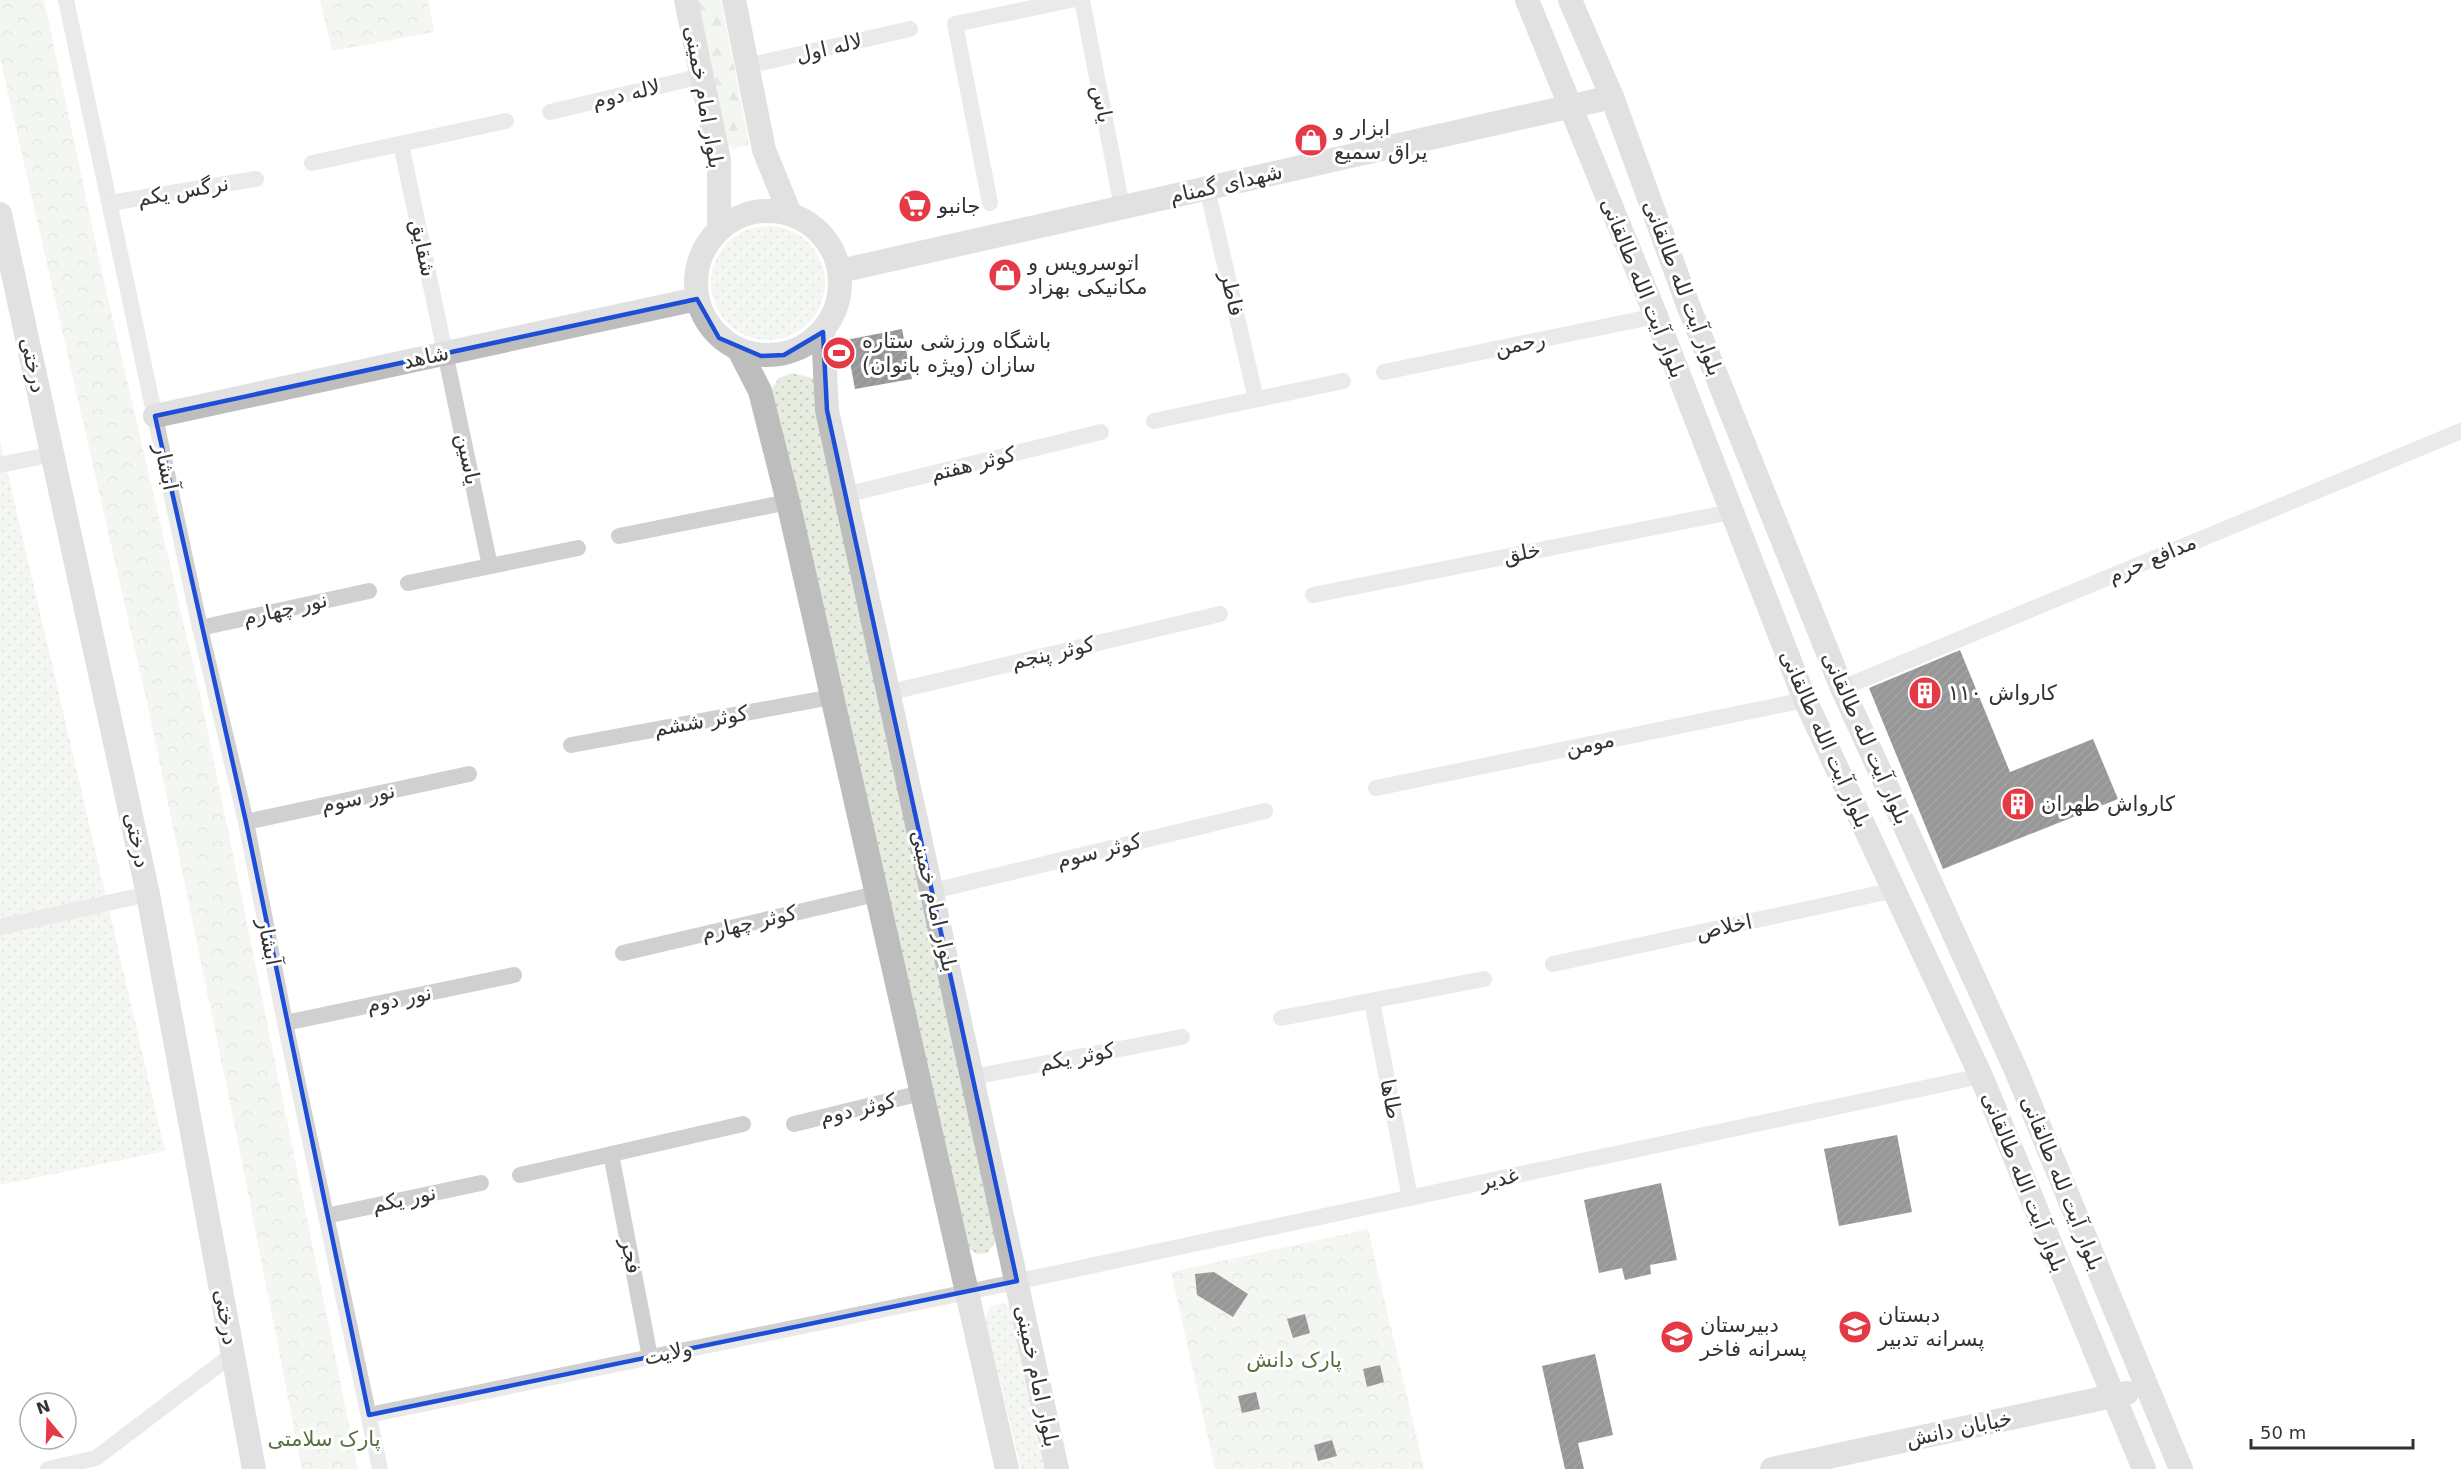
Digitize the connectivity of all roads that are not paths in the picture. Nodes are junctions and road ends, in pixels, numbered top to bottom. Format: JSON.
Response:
{"nodes":[{"id":1,"x":686,"y":0,"type":"edge"},
{"id":2,"x":734,"y":0,"type":"edge"},
{"id":3,"x":1071,"y":0,"type":"edge"},
{"id":4,"x":1082,"y":0,"type":"edge"},
{"id":5,"x":1527,"y":0,"type":"edge"},
{"id":6,"x":1570,"y":0,"type":"edge"},
{"id":7,"x":72,"y":1,"type":"edge"},
{"id":8,"x":910,"y":29,"type":"dead end"},
{"id":9,"x":747,"y":66,"type":"junction"},
{"id":10,"x":702,"y":76,"type":"junction"},
{"id":11,"x":1612,"y":97,"type":"junction"},
{"id":12,"x":1570,"y":107,"type":"junction"},
{"id":13,"x":550,"y":112,"type":"dead end"},
{"id":14,"x":507,"y":121,"type":"dead end"},
{"id":15,"x":401,"y":144,"type":"junction"},
{"id":16,"x":312,"y":163,"type":"dead end"},
{"id":17,"x":256,"y":179,"type":"dead end"},
{"id":18,"x":1207,"y":188,"type":"junction"},
{"id":19,"x":110,"y":203,"type":"junction"},
{"id":20,"x":990,"y":203,"type":"dead end"},
{"id":21,"x":1122,"y":207,"type":"junction"},
{"id":22,"x":0,"y":214,"type":"edge"},
{"id":23,"x":790,"y":214,"type":"junction"},
{"id":24,"x":719,"y":230,"type":"junction"},
{"id":25,"x":840,"y":271,"type":"junction"},
{"id":26,"x":697,"y":299,"type":"junction"},
{"id":27,"x":1656,"y":316,"type":"junction"},
{"id":28,"x":823,"y":332,"type":"junction"},
{"id":29,"x":738,"y":350,"type":"junction"},
{"id":30,"x":446,"y":353,"type":"junction"},
{"id":31,"x":1384,"y":372,"type":"dead end"},
{"id":32,"x":1343,"y":381,"type":"dead end"},
{"id":33,"x":1256,"y":399,"type":"junction"},
{"id":34,"x":155,"y":416,"type":"junction"},
{"id":35,"x":1154,"y":421,"type":"dead end"},
{"id":36,"x":2461,"y":431,"type":"edge"},
{"id":37,"x":1101,"y":432,"type":"dead end"},
{"id":38,"x":53,"y":454,"type":"junction"},
{"id":39,"x":0,"y":465,"type":"edge"},
{"id":40,"x":845,"y":495,"type":"junction"},
{"id":41,"x":788,"y":502,"type":"junction"},
{"id":42,"x":1731,"y":512,"type":"junction"},
{"id":43,"x":619,"y":536,"type":"dead end"},
{"id":44,"x":578,"y":548,"type":"dead end"},
{"id":45,"x":490,"y":566,"type":"junction"},
{"id":46,"x":408,"y":583,"type":"dead end"},
{"id":47,"x":369,"y":591,"type":"dead end"},
{"id":48,"x":1313,"y":595,"type":"dead end"},
{"id":49,"x":1220,"y":614,"type":"dead end"},
{"id":50,"x":200,"y":628,"type":"junction"},
{"id":51,"x":1842,"y":688,"type":"junction"},
{"id":52,"x":887,"y":693,"type":"junction"},
{"id":53,"x":832,"y":697,"type":"junction"},
{"id":54,"x":1805,"y":700,"type":"junction"},
{"id":55,"x":571,"y":745,"type":"dead end"},
{"id":56,"x":469,"y":774,"type":"dead end"},
{"id":57,"x":1376,"y":788,"type":"dead end"},
{"id":58,"x":1265,"y":811,"type":"dead end"},
{"id":59,"x":246,"y":822,"type":"junction"},
{"id":60,"x":933,"y":891,"type":"junction"},
{"id":61,"x":1894,"y":891,"type":"junction"},
{"id":62,"x":148,"y":894,"type":"junction"},
{"id":63,"x":876,"y":894,"type":"junction"},
{"id":64,"x":0,"y":927,"type":"edge"},
{"id":65,"x":623,"y":953,"type":"dead end"},
{"id":66,"x":1553,"y":964,"type":"dead end"},
{"id":67,"x":514,"y":975,"type":"dead end"},
{"id":68,"x":1484,"y":979,"type":"dead end"},
{"id":69,"x":1371,"y":1001,"type":"junction"},
{"id":70,"x":1281,"y":1018,"type":"dead end"},
{"id":71,"x":285,"y":1023,"type":"junction"},
{"id":72,"x":1182,"y":1037,"type":"dead end"},
{"id":73,"x":1981,"y":1076,"type":"junction"},
{"id":74,"x":974,"y":1077,"type":"junction"},
{"id":75,"x":921,"y":1093,"type":"junction"},
{"id":76,"x":743,"y":1124,"type":"dead end"},
{"id":77,"x":794,"y":1124,"type":"dead end"},
{"id":78,"x":611,"y":1154,"type":"junction"},
{"id":79,"x":520,"y":1175,"type":"dead end"},
{"id":80,"x":481,"y":1183,"type":"dead end"},
{"id":81,"x":1410,"y":1198,"type":"junction"},
{"id":82,"x":326,"y":1216,"type":"junction"},
{"id":83,"x":1017,"y":1281,"type":"junction"},
{"id":84,"x":968,"y":1292,"type":"junction"},
{"id":85,"x":233,"y":1354,"type":"junction"},
{"id":86,"x":650,"y":1357,"type":"junction"},
{"id":87,"x":2146,"y":1389,"type":"junction"},
{"id":88,"x":2112,"y":1396,"type":"junction"},
{"id":89,"x":369,"y":1416,"type":"junction"},
{"id":90,"x":97,"y":1464,"type":"edge"},
{"id":91,"x":48,"y":1469,"type":"edge"},
{"id":92,"x":254,"y":1469,"type":"edge"},
{"id":93,"x":380,"y":1469,"type":"edge"},
{"id":94,"x":1007,"y":1469,"type":"edge"},
{"id":95,"x":1057,"y":1469,"type":"edge"},
{"id":96,"x":1772,"y":1469,"type":"edge"},
{"id":97,"x":2144,"y":1469,"type":"edge"},
{"id":98,"x":2181,"y":1469,"type":"edge"}],
"edges":[{"from":1,"to":10,"type":"street","name":"بلوار امام خمینی"},
{"from":2,"to":9,"type":"street"},
{"from":3,"to":20,"type":"street"},
{"from":4,"to":21,"type":"street","name":"یاس"},
{"from":5,"to":12,"type":"street","name":"بلوار آیت الله طالقانی"},
{"from":6,"to":11,"type":"street","name":"بلوار آیت لله طالقانی"},
{"from":7,"to":19,"type":"street"},
{"from":8,"to":9,"type":"street","name":"لاله اول"},
{"from":9,"to":23,"type":"street"},
{"from":10,"to":13,"type":"street","name":"لاله دوم"},
{"from":10,"to":24,"type":"street","name":"بلوار امام خمینی"},
{"from":11,"to":12,"type":"street","name":"شهدای گمنام"},
{"from":11,"to":51,"type":"street","name":"بلوار آیت لله طالقانی"},
{"from":12,"to":18,"type":"street","name":"شهدای گمنام"},
{"from":12,"to":27,"type":"street","name":"بلوار آیت الله طالقانی"},
{"from":14,"to":15,"type":"street"},
{"from":15,"to":16,"type":"street"},
{"from":15,"to":30,"type":"street","name":"شقایق"},
{"from":17,"to":19,"type":"street","name":"نرگس یکم"},
{"from":18,"to":21,"type":"street","name":"شهدای گمنام"},
{"from":18,"to":33,"type":"street","name":"فاطر"},
{"from":19,"to":34,"type":"street"},
{"from":21,"to":25,"type":"street","name":"شهدای گمنام"},
{"from":22,"to":38,"type":"street","name":"درختی"},
{"from":23,"to":24,"type":"street"},
{"from":23,"to":25,"type":"street"},
{"from":24,"to":26,"type":"street"},
{"from":25,"to":28,"type":"street"},
{"from":26,"to":29,"type":"street"},
{"from":26,"to":30,"type":"street","name":"شاهد"},
{"from":27,"to":31,"type":"street","name":"رحمن"},
{"from":27,"to":42,"type":"street","name":"بلوار آیت الله طالقانی"},
{"from":28,"to":29,"type":"street"},
{"from":28,"to":40,"type":"street","name":"بلوار امام خمینی"},
{"from":29,"to":41,"type":"street"},
{"from":30,"to":34,"type":"street","name":"شاهد"},
{"from":30,"to":45,"type":"street","name":"یاسین"},
{"from":32,"to":33,"type":"street"},
{"from":33,"to":35,"type":"street"},
{"from":34,"to":50,"type":"street","name":"آبشار"},
{"from":36,"to":51,"type":"street","name":"مدافع حرم"},
{"from":37,"to":40,"type":"street","name":"کوثر هفتم"},
{"from":38,"to":39,"type":"street"},
{"from":38,"to":62,"type":"street","name":"درختی"},
{"from":40,"to":52,"type":"street","name":"بلوار امام خمینی"},
{"from":41,"to":43,"type":"street"},
{"from":41,"to":53,"type":"street"},
{"from":42,"to":48,"type":"street","name":"خلق"},
{"from":42,"to":54,"type":"street","name":"بلوار آیت الله طالقانی"},
{"from":44,"to":45,"type":"street"},
{"from":45,"to":46,"type":"street"},
{"from":47,"to":50,"type":"street","name":"نور چهارم"},
{"from":49,"to":52,"type":"street","name":"کوثر پنجم"},
{"from":50,"to":59,"type":"street","name":"آبشار"},
{"from":51,"to":87,"type":"street","name":"بلوار آیت لله طالقانی"},
{"from":52,"to":60,"type":"street","name":"بلوار امام خمینی"},
{"from":53,"to":55,"type":"street","name":"کوثر ششم"},
{"from":53,"to":63,"type":"street"},
{"from":54,"to":57,"type":"street","name":"مومن"},
{"from":54,"to":61,"type":"street","name":"بلوار آیت الله طالقانی"},
{"from":56,"to":59,"type":"street","name":"نور سوم"},
{"from":58,"to":60,"type":"street","name":"کوثر سوم"},
{"from":59,"to":71,"type":"street","name":"آبشار"},
{"from":60,"to":74,"type":"street","name":"بلوار امام خمینی"},
{"from":61,"to":66,"type":"street","name":"اخلاص"},
{"from":61,"to":73,"type":"street","name":"بلوار آیت الله طالقانی"},
{"from":62,"to":64,"type":"street"},
{"from":62,"to":85,"type":"street","name":"درختی"},
{"from":63,"to":65,"type":"street","name":"کوثر چهارم"},
{"from":63,"to":75,"type":"street"},
{"from":67,"to":71,"type":"street","name":"نور دوم"},
{"from":68,"to":69,"type":"street"},
{"from":69,"to":70,"type":"street"},
{"from":69,"to":81,"type":"street","name":"طاها"},
{"from":71,"to":82,"type":"street","name":"آبشار"},
{"from":72,"to":74,"type":"street","name":"کوثر یکم"},
{"from":73,"to":81,"type":"street","name":"غدیر"},
{"from":73,"to":88,"type":"street","name":"بلوار آیت الله طالقانی"},
{"from":74,"to":83,"type":"street","name":"بلوار امام خمینی"},
{"from":75,"to":77,"type":"street","name":"کوثر دوم"},
{"from":75,"to":84,"type":"street"},
{"from":76,"to":78,"type":"street"},
{"from":78,"to":79,"type":"street"},
{"from":78,"to":86,"type":"street","name":"فجر"},
{"from":80,"to":82,"type":"street","name":"نور یکم"},
{"from":81,"to":83,"type":"street","name":"غدیر"},
{"from":82,"to":89,"type":"street","name":"آبشار"},
{"from":83,"to":84,"type":"street","name":"ولایت"},
{"from":83,"to":95,"type":"street","name":"بلوار امام خمینی"},
{"from":84,"to":86,"type":"street","name":"ولایت"},
{"from":84,"to":94,"type":"street"},
{"from":85,"to":90,"type":"street"},
{"from":85,"to":92,"type":"street","name":"درختی"},
{"from":86,"to":89,"type":"street","name":"ولایت"},
{"from":87,"to":88,"type":"street","name":"خیابان دانش"},
{"from":87,"to":98,"type":"street","name":"بلوار آیت لله طالقانی"},
{"from":88,"to":96,"type":"street","name":"خیابان دانش"},
{"from":88,"to":97,"type":"street","name":"بلوار آیت الله طالقانی"},
{"from":89,"to":93,"type":"street","name":"آبشار"},
{"from":90,"to":91,"type":"street"}]}
